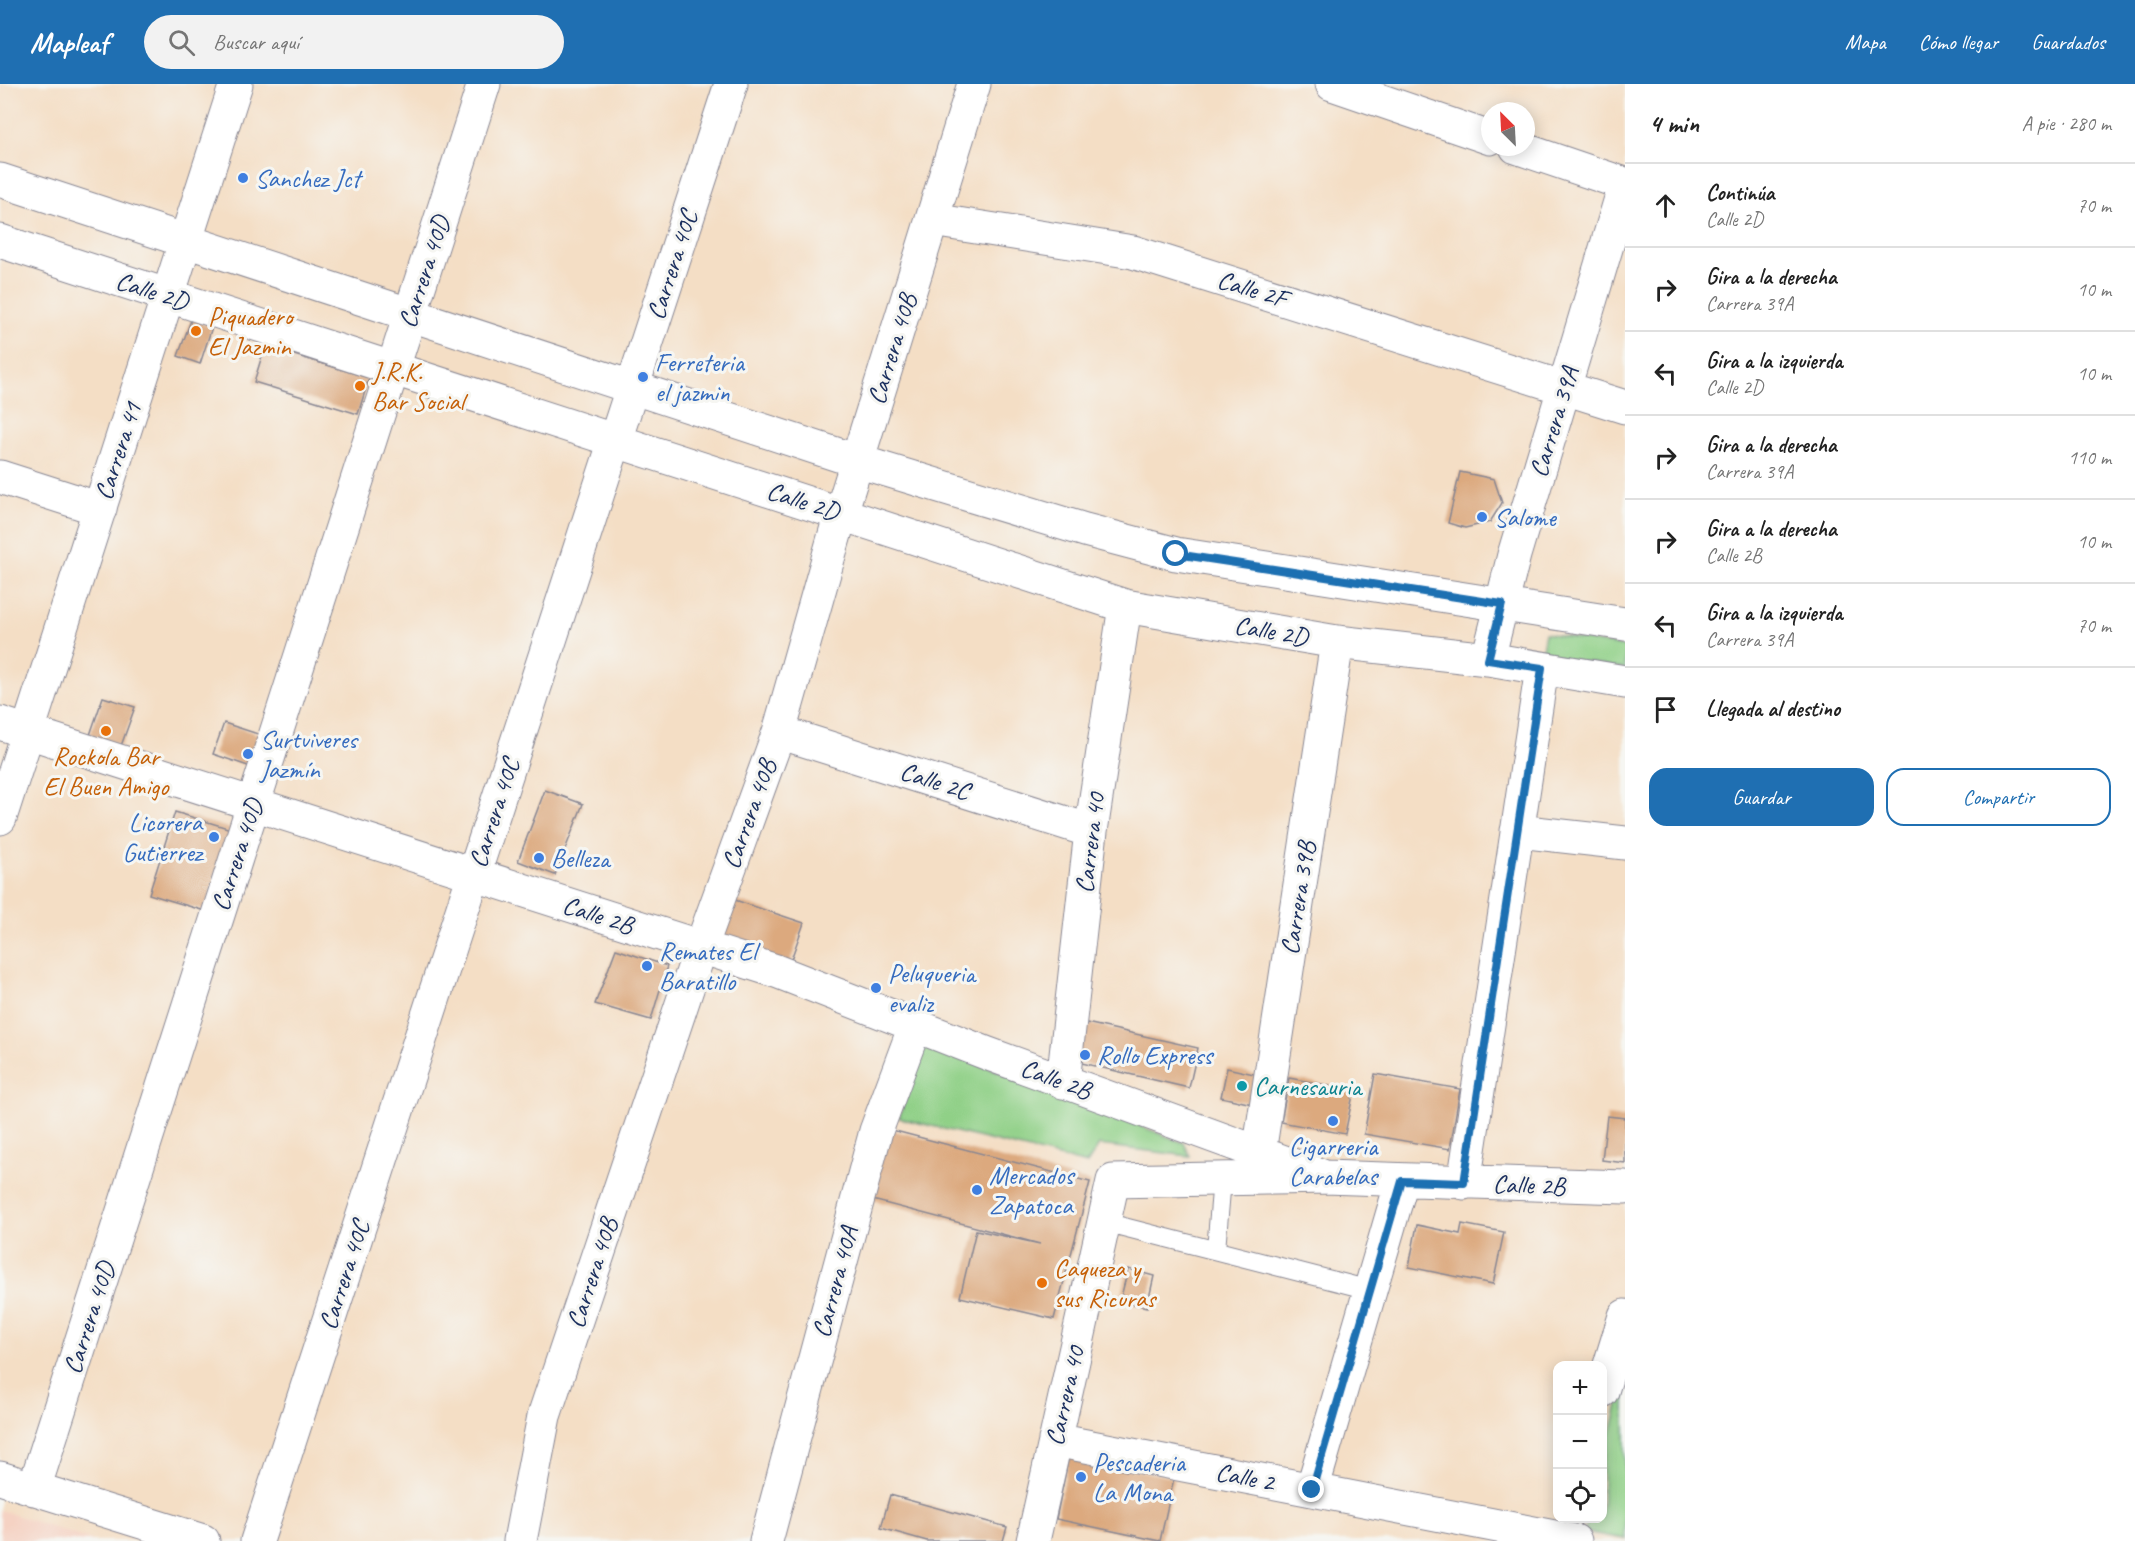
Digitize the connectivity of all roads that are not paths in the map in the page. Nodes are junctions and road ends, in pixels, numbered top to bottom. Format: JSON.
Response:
{"nodes":[{"id":1,"x":236,"y":84,"type":"edge"},
{"id":2,"x":484,"y":84,"type":"edge"},
{"id":3,"x":731,"y":84,"type":"edge"},
{"id":4,"x":974,"y":84,"type":"edge"},
{"id":5,"x":1332,"y":84,"type":"edge"},
{"id":6,"x":1481,"y":135,"type":"edge"},
{"id":7,"x":1535,"y":154,"type":"edge"},
{"id":8,"x":0,"y":180,"type":"edge"},
{"id":9,"x":1625,"y":185,"type":"edge"},
{"id":10,"x":932,"y":220,"type":"junction"},
{"id":11,"x":0,"y":241,"type":"edge"},
{"id":12,"x":186,"y":241,"type":"junction"},
{"id":13,"x":168,"y":296,"type":"junction"},
{"id":14,"x":410,"y":315,"type":"junction"},
{"id":15,"x":393,"y":369,"type":"junction"},
{"id":16,"x":1564,"y":386,"type":"junction"},
{"id":17,"x":633,"y":387,"type":"junction"},
{"id":18,"x":1625,"y":407,"type":"edge"},
{"id":19,"x":615,"y":441,"type":"junction"},
{"id":20,"x":857,"y":461,"type":"junction"},
{"id":21,"x":0,"y":477,"type":"edge"},
{"id":22,"x":100,"y":509,"type":"junction"},
{"id":23,"x":841,"y":513,"type":"junction"},
{"id":24,"x":1502,"y":604,"type":"junction"},
{"id":25,"x":1125,"y":606,"type":"junction"},
{"id":26,"x":1625,"y":624,"type":"edge"},
{"id":27,"x":1336,"y":642,"type":"junction"},
{"id":28,"x":1488,"y":660,"type":"junction"},
{"id":29,"x":1542,"y":668,"type":"junction"},
{"id":30,"x":1625,"y":682,"type":"edge"},
{"id":31,"x":14,"y":728,"type":"edge"},
{"id":32,"x":779,"y":732,"type":"junction"},
{"id":33,"x":253,"y":805,"type":"junction"},
{"id":34,"x":0,"y":818,"type":"edge"},
{"id":35,"x":1091,"y":831,"type":"junction"},
{"id":36,"x":1517,"y":831,"type":"junction"},
{"id":37,"x":1625,"y":843,"type":"edge"},
{"id":38,"x":474,"y":875,"type":"junction"},
{"id":39,"x":701,"y":948,"type":"junction"},
{"id":40,"x":915,"y":1026,"type":"junction"},
{"id":41,"x":1063,"y":1082,"type":"junction"},
{"id":42,"x":1259,"y":1153,"type":"junction"},
{"id":43,"x":1325,"y":1177,"type":"junction"},
{"id":44,"x":1222,"y":1179,"type":"junction"},
{"id":45,"x":1113,"y":1181,"type":"joint"},
{"id":46,"x":1402,"y":1181,"type":"junction"},
{"id":47,"x":1464,"y":1183,"type":"junction"},
{"id":48,"x":1625,"y":1187,"type":"edge"},
{"id":49,"x":1104,"y":1222,"type":"junction"},
{"id":50,"x":1216,"y":1250,"type":"junction"},
{"id":51,"x":1370,"y":1290,"type":"junction"},
{"id":52,"x":1625,"y":1316,"type":"edge"},
{"id":53,"x":1607,"y":1375,"type":"edge"},
{"id":54,"x":1055,"y":1440,"type":"junction"},
{"id":55,"x":0,"y":1478,"type":"edge"},
{"id":56,"x":34,"y":1489,"type":"junction"},
{"id":57,"x":1312,"y":1490,"type":"junction"},
{"id":58,"x":1566,"y":1532,"type":"edge"},
{"id":59,"x":203,"y":1541,"type":"edge"},
{"id":60,"x":257,"y":1541,"type":"edge"},
{"id":61,"x":520,"y":1541,"type":"edge"},
{"id":62,"x":766,"y":1541,"type":"edge"},
{"id":63,"x":1033,"y":1541,"type":"edge"}],
"edges":[{"from":1,"to":12,"type":"street","name":"Carrera 41"},
{"from":2,"to":14,"type":"street","name":"Carrera 40D"},
{"from":3,"to":17,"type":"street","name":"Carrera 40C"},
{"from":4,"to":10,"type":"street","name":"Carrera 40B"},
{"from":5,"to":6,"type":"street"},
{"from":7,"to":9,"type":"street"},
{"from":8,"to":12,"type":"street"},
{"from":9,"to":16,"type":"street","name":"Carrera 39A"},
{"from":10,"to":16,"type":"street","name":"Calle 2F"},
{"from":10,"to":20,"type":"street","name":"Carrera 40B"},
{"from":11,"to":13,"type":"street","name":"Calle 2D"},
{"from":12,"to":13,"type":"street","name":"Carrera 41"},
{"from":12,"to":14,"type":"street"},
{"from":13,"to":15,"type":"street","name":"Calle 2D"},
{"from":13,"to":22,"type":"street","name":"Carrera 41"},
{"from":14,"to":15,"type":"street","name":"Carrera 40D"},
{"from":14,"to":17,"type":"street"},
{"from":15,"to":19,"type":"street","name":"Calle 2D"},
{"from":15,"to":33,"type":"street","name":"Carrera 40D"},
{"from":16,"to":18,"type":"street","name":"Calle 2F"},
{"from":16,"to":24,"type":"street","name":"Carrera 39A"},
{"from":17,"to":19,"type":"street","name":"Carrera 40C"},
{"from":17,"to":20,"type":"street"},
{"from":19,"to":23,"type":"street","name":"Calle 2D"},
{"from":19,"to":38,"type":"street","name":"Carrera 40C"},
{"from":20,"to":23,"type":"street","name":"Carrera 40B"},
{"from":20,"to":24,"type":"street"},
{"from":21,"to":22,"type":"street"},
{"from":22,"to":31,"type":"street","name":"Carrera 41"},
{"from":23,"to":25,"type":"street","name":"Calle 2D"},
{"from":23,"to":32,"type":"street","name":"Carrera 40B"},
{"from":24,"to":26,"type":"street"},
{"from":24,"to":28,"type":"street","name":"Carrera 39A"},
{"from":25,"to":27,"type":"street","name":"Calle 2D"},
{"from":25,"to":35,"type":"street","name":"Carrera 40"},
{"from":27,"to":28,"type":"street","name":"Calle 2D"},
{"from":27,"to":42,"type":"street","name":"Carrera 39B"},
{"from":28,"to":29,"type":"street","name":"Calle 2D"},
{"from":29,"to":30,"type":"street","name":"Calle 2D"},
{"from":29,"to":36,"type":"street"},
{"from":31,"to":33,"type":"street","name":"Calle 2B"},
{"from":31,"to":34,"type":"street","name":"Carrera 41"},
{"from":32,"to":35,"type":"street","name":"Calle 2C"},
{"from":32,"to":39,"type":"street","name":"Carrera 40B"},
{"from":33,"to":38,"type":"street","name":"Calle 2B"},
{"from":33,"to":56,"type":"street","name":"Carrera 40D"},
{"from":35,"to":41,"type":"street","name":"Carrera 40"},
{"from":36,"to":37,"type":"street"},
{"from":36,"to":47,"type":"street"},
{"from":38,"to":39,"type":"street","name":"Calle 2B"},
{"from":38,"to":60,"type":"street","name":"Carrera 40C"},
{"from":39,"to":40,"type":"street","name":"Calle 2B"},
{"from":39,"to":61,"type":"street","name":"Carrera 40B"},
{"from":40,"to":41,"type":"street","name":"Calle 2B"},
{"from":40,"to":62,"type":"street","name":"Carrera 40A"},
{"from":41,"to":42,"type":"street","name":"Calle 2B"},
{"from":42,"to":43,"type":"street","name":"Calle 2B"},
{"from":43,"to":44,"type":"street","name":"Calle 2B"},
{"from":43,"to":46,"type":"street","name":"Calle 2B"},
{"from":44,"to":45,"type":"street","name":"Calle 2B"},
{"from":44,"to":50,"type":"lane"},
{"from":45,"to":49,"type":"street","name":"Carrera 40"},
{"from":46,"to":47,"type":"street","name":"Calle 2B"},
{"from":46,"to":51,"type":"street"},
{"from":47,"to":48,"type":"street","name":"Calle 2B"},
{"from":49,"to":50,"type":"lane"},
{"from":49,"to":54,"type":"street","name":"Carrera 40"},
{"from":50,"to":51,"type":"lane"},
{"from":51,"to":57,"type":"street"},
{"from":52,"to":53,"type":"street"},
{"from":54,"to":57,"type":"street","name":"Calle 2"},
{"from":54,"to":63,"type":"street","name":"Carrera 40"},
{"from":55,"to":56,"type":"street"},
{"from":56,"to":59,"type":"street"},
{"from":57,"to":58,"type":"street","name":"Calle 2"}]}
